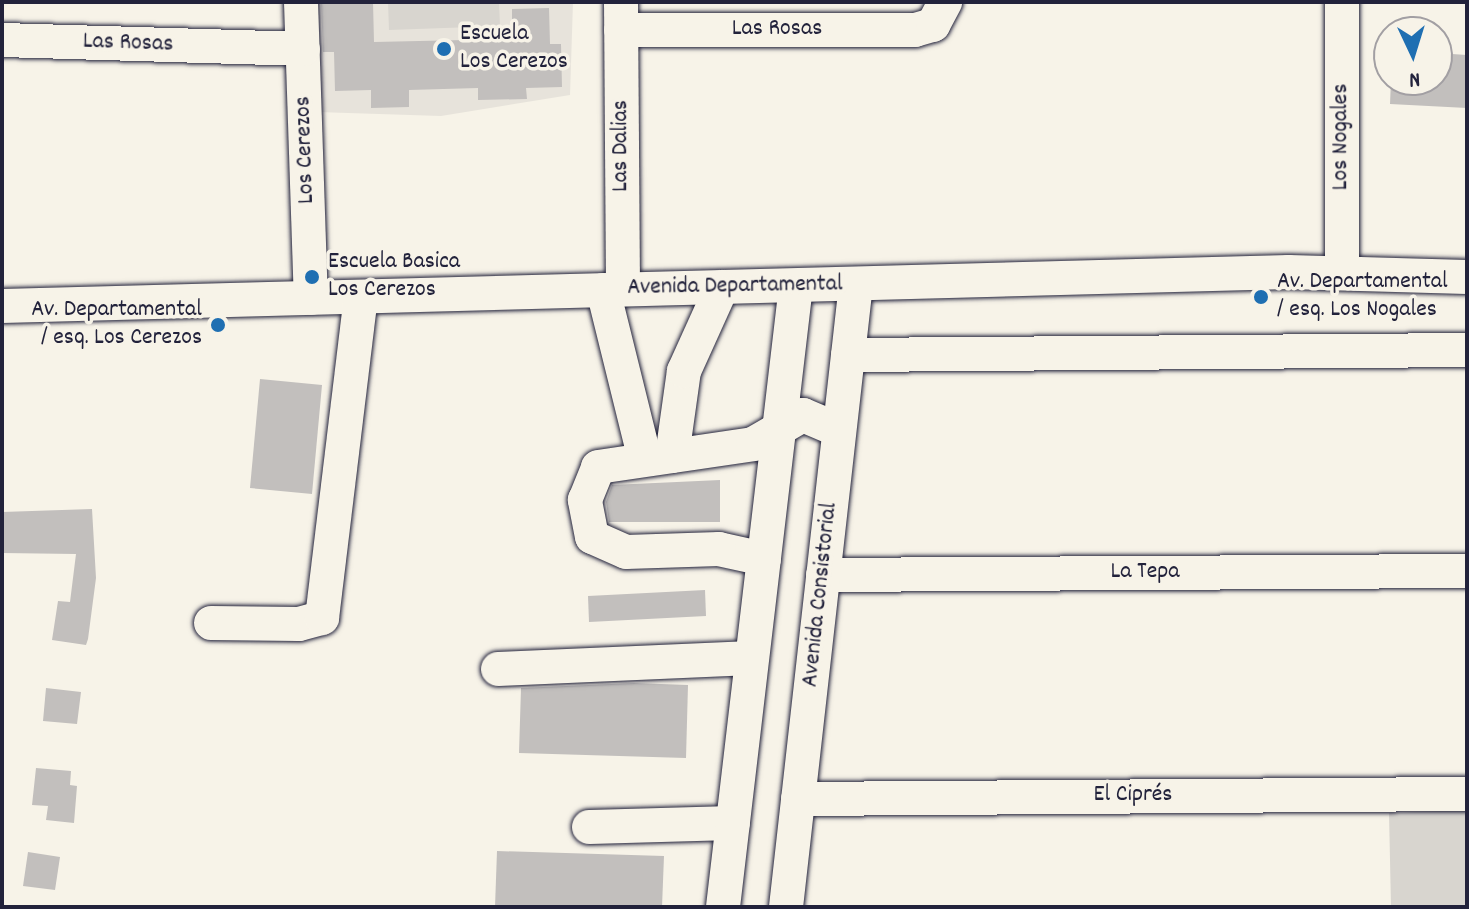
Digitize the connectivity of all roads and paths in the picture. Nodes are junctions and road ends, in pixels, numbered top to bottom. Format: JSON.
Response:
{"nodes":[{"id":1,"x":301,"y":2,"type":"edge"},
{"id":2,"x":1342,"y":2,"type":"edge"},
{"id":3,"x":939,"y":13,"type":"edge"},
{"id":4,"x":621,"y":16,"type":"edge"},
{"id":5,"x":2,"y":40,"type":"edge"},
{"id":6,"x":303,"y":49,"type":"junction"},
{"id":7,"x":1342,"y":273,"type":"junction"},
{"id":8,"x":1467,"y":277,"type":"edge"},
{"id":9,"x":856,"y":284,"type":"junction"},
{"id":10,"x":796,"y":286,"type":"junction"},
{"id":11,"x":722,"y":287,"type":"junction"},
{"id":12,"x":613,"y":289,"type":"junction"},
{"id":13,"x":361,"y":297,"type":"junction"},
{"id":14,"x":311,"y":298,"type":"junction"},
{"id":15,"x":2,"y":306,"type":"edge"},
{"id":16,"x":1467,"y":350,"type":"edge"},
{"id":17,"x":848,"y":355,"type":"junction"},
{"id":18,"x":780,"y":427,"type":"junction"},
{"id":19,"x":839,"y":430,"type":"junction"},
{"id":20,"x":658,"y":456,"type":"junction"},
{"id":21,"x":764,"y":559,"type":"junction"},
{"id":22,"x":1467,"y":571,"type":"edge"},
{"id":23,"x":823,"y":575,"type":"junction"},
{"id":24,"x":211,"y":623,"type":"dead end"},
{"id":25,"x":752,"y":658,"type":"junction"},
{"id":26,"x":498,"y":669,"type":"dead end"},
{"id":27,"x":1467,"y":794,"type":"edge"},
{"id":28,"x":798,"y":799,"type":"junction"},
{"id":29,"x":733,"y":823,"type":"junction"},
{"id":30,"x":589,"y":827,"type":"dead end"},
{"id":31,"x":723,"y":907,"type":"edge"},
{"id":32,"x":786,"y":907,"type":"edge"}],
"edges":[{"from":1,"to":6,"type":"street","name":"Los Cerezos"},
{"from":2,"to":7,"type":"street","name":"Los Nogales"},
{"from":3,"to":4,"type":"street","name":"Las Rosas"},
{"from":4,"to":12,"type":"street","name":"Las Dalias"},
{"from":5,"to":6,"type":"street","name":"Las Rosas"},
{"from":6,"to":14,"type":"street","name":"Los Cerezos"},
{"from":7,"to":8,"type":"street","name":"Avenida Departamental"},
{"from":7,"to":9,"type":"street","name":"Avenida Departamental"},
{"from":9,"to":10,"type":"street","name":"Avenida Departamental"},
{"from":9,"to":17,"type":"street","name":"Avenida Consistorial"},
{"from":10,"to":11,"type":"street","name":"Avenida Departamental"},
{"from":10,"to":18,"type":"street"},
{"from":11,"to":12,"type":"street","name":"Avenida Departamental"},
{"from":11,"to":20,"type":"street"},
{"from":12,"to":13,"type":"street","name":"Avenida Departamental"},
{"from":12,"to":20,"type":"street","name":"Las Dalias"},
{"from":13,"to":14,"type":"street","name":"Avenida Departamental"},
{"from":13,"to":24,"type":"street"},
{"from":14,"to":15,"type":"street","name":"Avenida Departamental"},
{"from":16,"to":17,"type":"street"},
{"from":17,"to":19,"type":"street","name":"Avenida Consistorial"},
{"from":18,"to":19,"type":"street"},
{"from":18,"to":20,"type":"street"},
{"from":18,"to":21,"type":"street"},
{"from":19,"to":23,"type":"street","name":"Avenida Consistorial"},
{"from":20,"to":21,"type":"street"},
{"from":21,"to":25,"type":"street"},
{"from":22,"to":23,"type":"street","name":"La Tepa"},
{"from":23,"to":28,"type":"street","name":"Avenida Consistorial"},
{"from":25,"to":26,"type":"street"},
{"from":25,"to":29,"type":"street"},
{"from":27,"to":28,"type":"street","name":"El Ciprés"},
{"from":28,"to":32,"type":"street","name":"Avenida Consistorial"},
{"from":29,"to":30,"type":"street"},
{"from":29,"to":31,"type":"street"}]}
